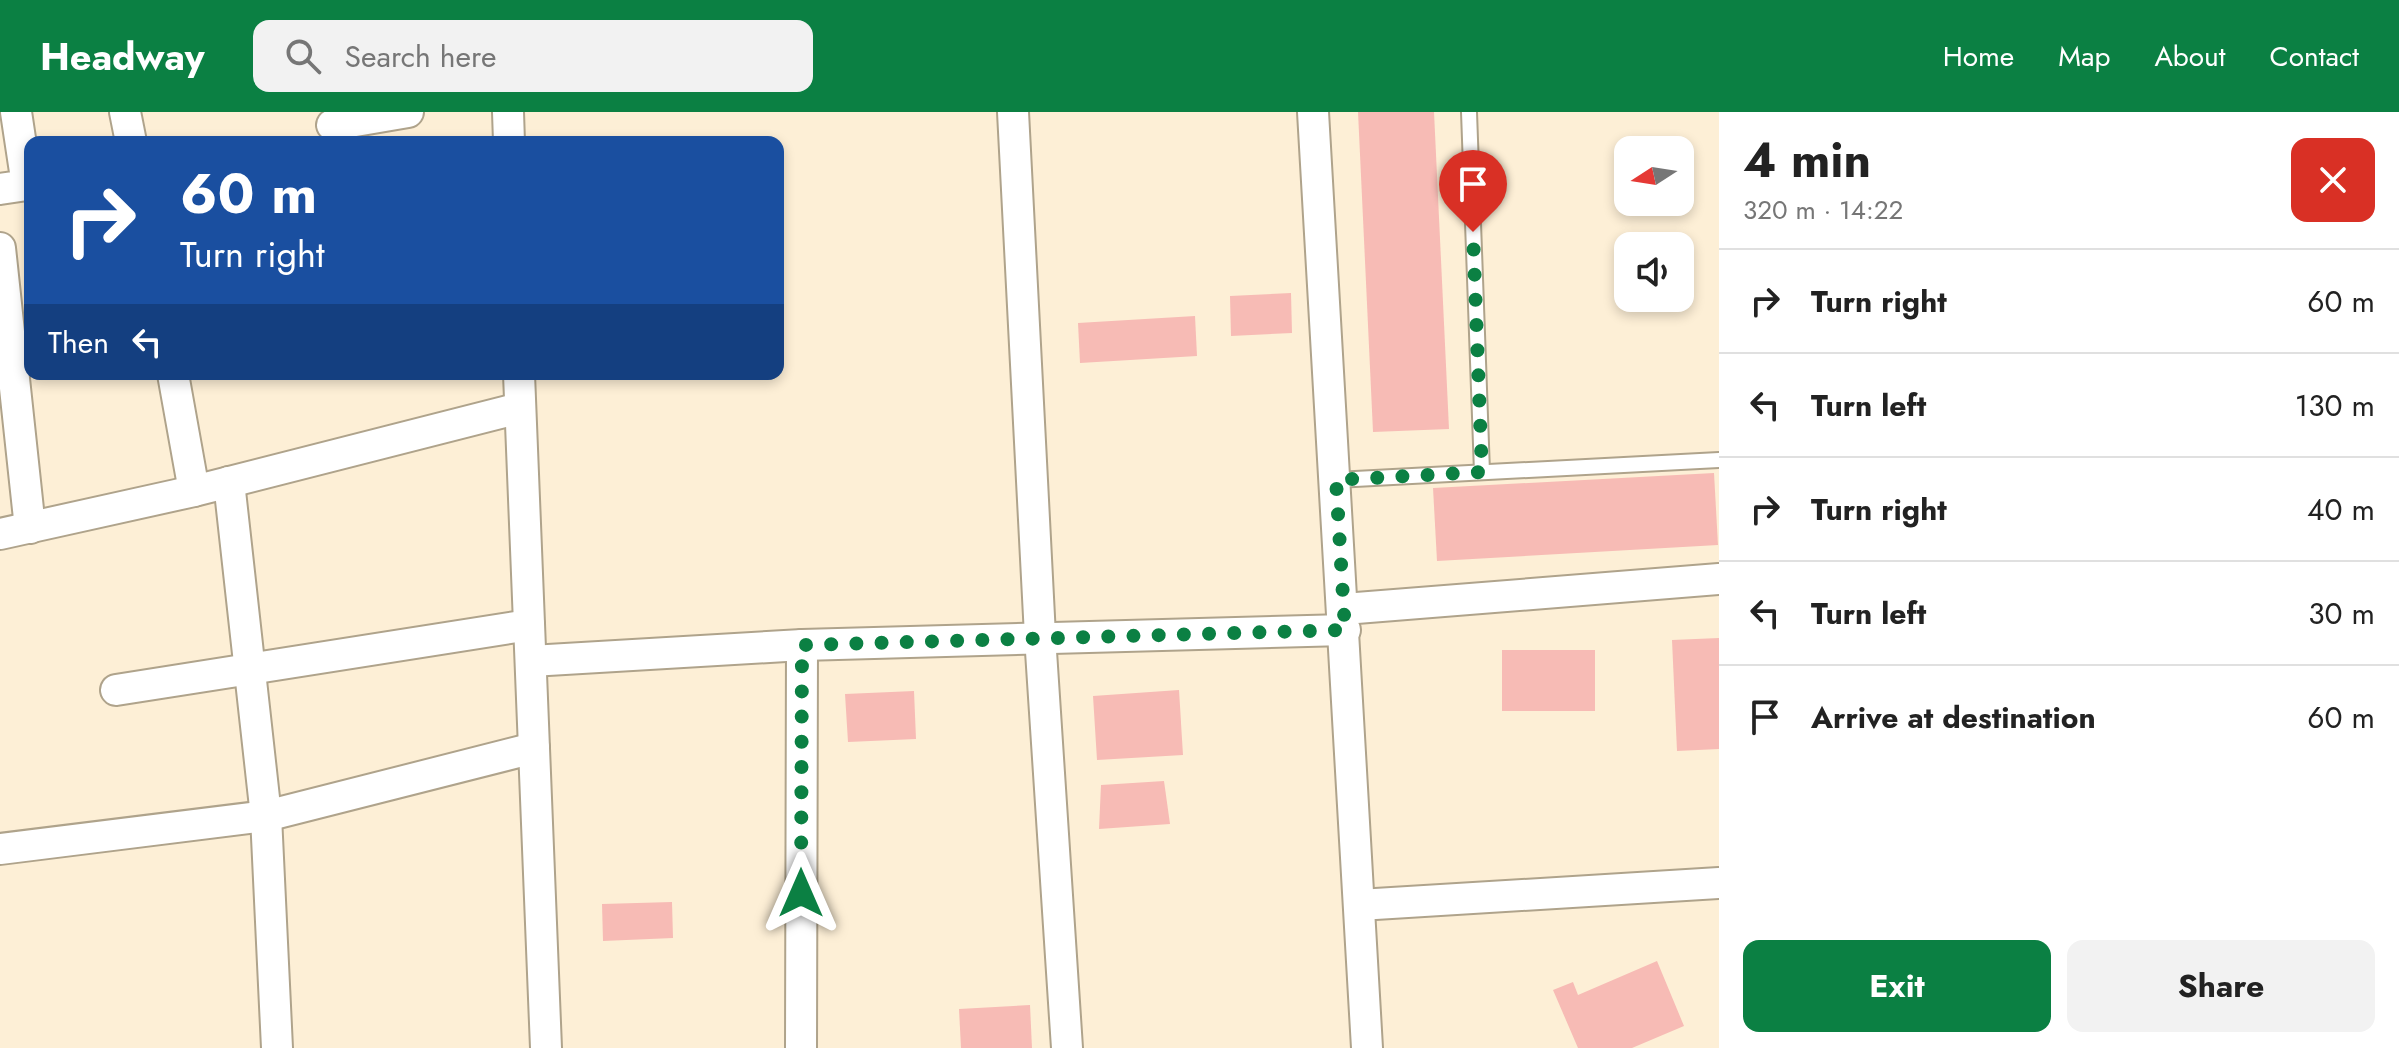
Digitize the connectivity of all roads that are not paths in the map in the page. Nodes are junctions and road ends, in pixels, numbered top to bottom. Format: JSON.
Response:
{"nodes":[{"id":1,"x":16,"y":112,"type":"edge"},
{"id":2,"x":125,"y":112,"type":"edge"},
{"id":3,"x":408,"y":112,"type":"edge"},
{"id":4,"x":508,"y":112,"type":"edge"},
{"id":5,"x":1013,"y":112,"type":"edge"},
{"id":6,"x":1313,"y":112,"type":"edge"},
{"id":7,"x":1469,"y":112,"type":"edge"},
{"id":8,"x":332,"y":125,"type":"dead end"},
{"id":9,"x":130,"y":136,"type":"edge"},
{"id":10,"x":509,"y":136,"type":"edge"},
{"id":11,"x":24,"y":165,"type":"edge"},
{"id":12,"x":24,"y":185,"type":"edge"},
{"id":13,"x":0,"y":189,"type":"edge"},
{"id":14,"x":0,"y":248,"type":"edge"},
{"id":15,"x":174,"y":380,"type":"edge"},
{"id":16,"x":519,"y":380,"type":"edge"},
{"id":17,"x":520,"y":408,"type":"junction"},
{"id":18,"x":1719,"y":460,"type":"edge"},
{"id":19,"x":1482,"y":472,"type":"junction"},
{"id":20,"x":1336,"y":480,"type":"junction"},
{"id":21,"x":229,"y":482,"type":"junction"},
{"id":22,"x":194,"y":491,"type":"junction"},
{"id":23,"x":30,"y":528,"type":"junction"},
{"id":24,"x":0,"y":534,"type":"edge"},
{"id":25,"x":1719,"y":579,"type":"edge"},
{"id":26,"x":1344,"y":619,"type":"junction"},
{"id":27,"x":529,"y":625,"type":"junction"},
{"id":28,"x":1040,"y":636,"type":"junction"},
{"id":29,"x":802,"y":645,"type":"junction"},
{"id":30,"x":531,"y":661,"type":"junction"},
{"id":31,"x":250,"y":669,"type":"junction"},
{"id":32,"x":116,"y":690,"type":"dead end"},
{"id":33,"x":534,"y":748,"type":"junction"},
{"id":34,"x":266,"y":816,"type":"junction"},
{"id":35,"x":0,"y":849,"type":"edge"},
{"id":36,"x":1719,"y":883,"type":"edge"},
{"id":37,"x":1359,"y":905,"type":"junction"},
{"id":38,"x":277,"y":1048,"type":"edge"},
{"id":39,"x":546,"y":1048,"type":"edge"},
{"id":40,"x":801,"y":1048,"type":"edge"},
{"id":41,"x":1067,"y":1048,"type":"edge"},
{"id":42,"x":1367,"y":1048,"type":"edge"}],
"edges":[{"from":1,"to":11,"type":"street"},
{"from":2,"to":9,"type":"street"},
{"from":3,"to":8,"type":"street"},
{"from":4,"to":10,"type":"street"},
{"from":5,"to":28,"type":"street"},
{"from":6,"to":20,"type":"street"},
{"from":7,"to":19,"type":"lane"},
{"from":12,"to":13,"type":"street"},
{"from":14,"to":23,"type":"street"},
{"from":15,"to":22,"type":"street"},
{"from":16,"to":17,"type":"street"},
{"from":17,"to":21,"type":"street"},
{"from":17,"to":27,"type":"street"},
{"from":18,"to":19,"type":"lane"},
{"from":19,"to":20,"type":"lane"},
{"from":20,"to":26,"type":"street"},
{"from":21,"to":22,"type":"street"},
{"from":21,"to":31,"type":"street"},
{"from":22,"to":23,"type":"street"},
{"from":23,"to":24,"type":"street"},
{"from":25,"to":26,"type":"street"},
{"from":26,"to":28,"type":"street"},
{"from":26,"to":37,"type":"street"},
{"from":27,"to":30,"type":"street"},
{"from":27,"to":31,"type":"street"},
{"from":28,"to":29,"type":"street"},
{"from":28,"to":41,"type":"street"},
{"from":29,"to":30,"type":"street"},
{"from":29,"to":40,"type":"street"},
{"from":30,"to":33,"type":"street"},
{"from":31,"to":32,"type":"street"},
{"from":31,"to":34,"type":"street"},
{"from":33,"to":34,"type":"street"},
{"from":33,"to":39,"type":"street"},
{"from":34,"to":35,"type":"street"},
{"from":34,"to":38,"type":"street"},
{"from":36,"to":37,"type":"street"},
{"from":37,"to":42,"type":"street"}]}
